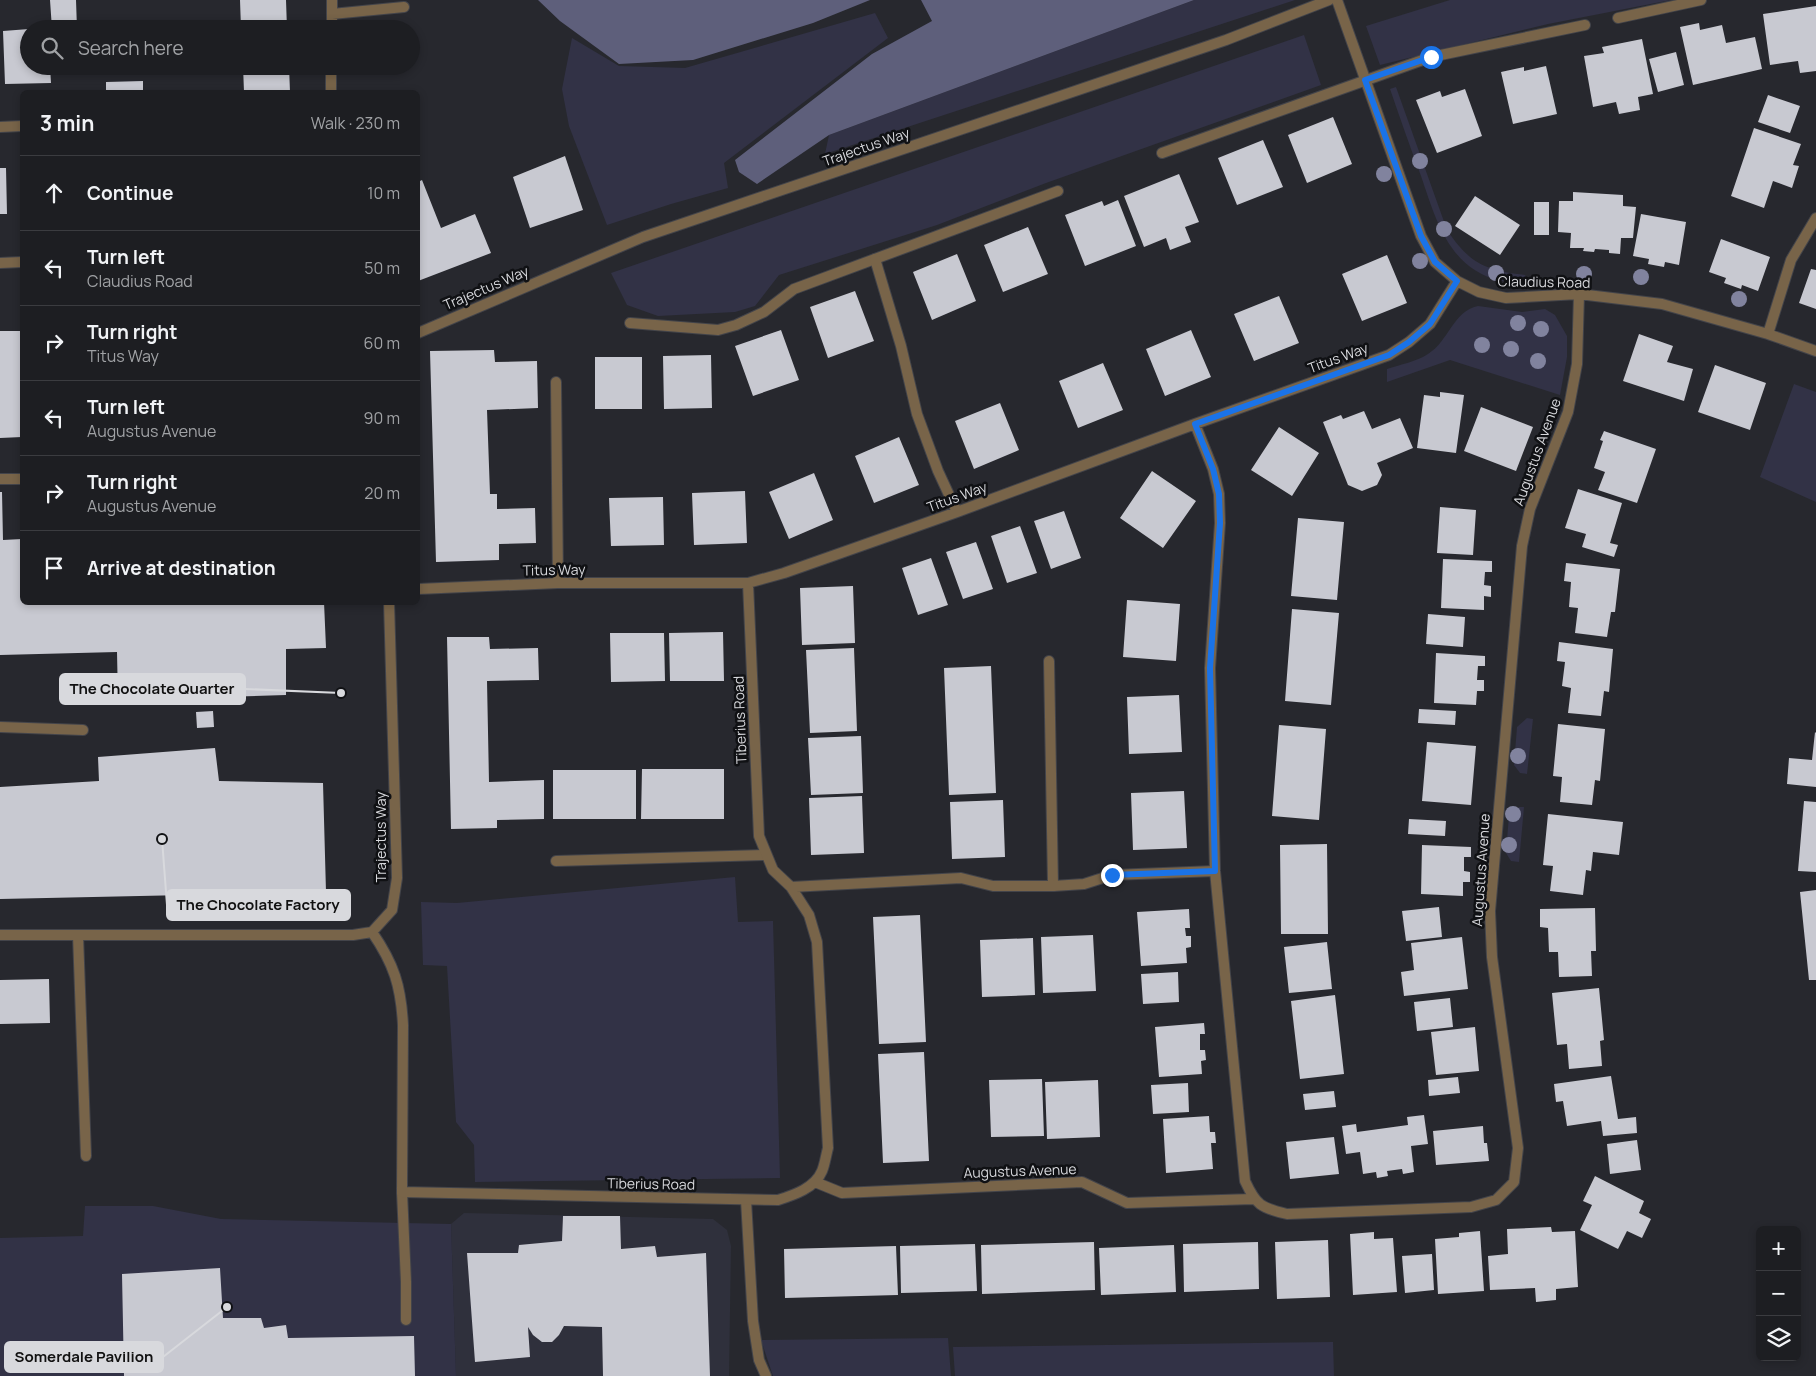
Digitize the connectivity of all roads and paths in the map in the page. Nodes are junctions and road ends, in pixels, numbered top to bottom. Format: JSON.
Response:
{"nodes":[{"id":1,"x":332,"y":0,"type":"edge"},
{"id":2,"x":1329,"y":0,"type":"edge"},
{"id":3,"x":1337,"y":0,"type":"edge"},
{"id":4,"x":1701,"y":0,"type":"edge"},
{"id":5,"x":404,"y":7,"type":"dead end"},
{"id":6,"x":332,"y":14,"type":"junction"},
{"id":7,"x":1618,"y":18,"type":"dead end"},
{"id":8,"x":332,"y":20,"type":"edge"},
{"id":9,"x":1585,"y":25,"type":"dead end"},
{"id":10,"x":331,"y":75,"type":"edge"},
{"id":11,"x":1365,"y":80,"type":"junction"},
{"id":12,"x":331,"y":90,"type":"edge"},
{"id":13,"x":20,"y":126,"type":"edge"},
{"id":14,"x":0,"y":127,"type":"edge"},
{"id":15,"x":1162,"y":152,"type":"dead end"},
{"id":16,"x":1058,"y":191,"type":"dead end"},
{"id":17,"x":1816,"y":218,"type":"edge"},
{"id":18,"x":874,"y":259,"type":"junction"},
{"id":19,"x":0,"y":262,"type":"edge"},
{"id":20,"x":20,"y":262,"type":"edge"},
{"id":21,"x":1457,"y":281,"type":"junction"},
{"id":22,"x":1579,"y":294,"type":"junction"},
{"id":23,"x":630,"y":323,"type":"dead end"},
{"id":24,"x":420,"y":332,"type":"edge"},
{"id":25,"x":1768,"y":334,"type":"junction"},
{"id":26,"x":1816,"y":351,"type":"edge"},
{"id":27,"x":556,"y":382,"type":"dead end"},
{"id":28,"x":1195,"y":424,"type":"junction"},
{"id":29,"x":20,"y":479,"type":"edge"},
{"id":30,"x":0,"y":480,"type":"edge"},
{"id":31,"x":957,"y":512,"type":"junction"},
{"id":32,"x":558,"y":582,"type":"junction"},
{"id":33,"x":748,"y":583,"type":"junction"},
{"id":34,"x":420,"y":589,"type":"edge"},
{"id":35,"x":389,"y":605,"type":"edge"},
{"id":36,"x":1049,"y":661,"type":"dead end"},
{"id":37,"x":0,"y":727,"type":"edge"},
{"id":38,"x":83,"y":730,"type":"dead end"},
{"id":39,"x":766,"y":855,"type":"junction"},
{"id":40,"x":556,"y":861,"type":"dead end"},
{"id":41,"x":1215,"y":871,"type":"junction"},
{"id":42,"x":1053,"y":886,"type":"junction"},
{"id":43,"x":791,"y":887,"type":"junction"},
{"id":44,"x":372,"y":932,"type":"junction"},
{"id":45,"x":0,"y":935,"type":"edge"},
{"id":46,"x":78,"y":935,"type":"junction"},
{"id":47,"x":86,"y":1156,"type":"dead end"},
{"id":48,"x":815,"y":1182,"type":"junction"},
{"id":49,"x":402,"y":1192,"type":"junction"},
{"id":50,"x":1253,"y":1199,"type":"junction"},
{"id":51,"x":746,"y":1200,"type":"junction"},
{"id":52,"x":406,"y":1320,"type":"dead end"},
{"id":53,"x":766,"y":1376,"type":"edge"}],
"edges":[{"from":1,"to":6,"type":"street"},
{"from":2,"to":24,"type":"street","name":"Trajectus Way"},
{"from":3,"to":11,"type":"street","name":"Claudius Road"},
{"from":4,"to":7,"type":"street"},
{"from":5,"to":6,"type":"street"},
{"from":6,"to":8,"type":"street"},
{"from":9,"to":11,"type":"street"},
{"from":10,"to":12,"type":"street"},
{"from":11,"to":15,"type":"street"},
{"from":11,"to":21,"type":"street","name":"Claudius Road"},
{"from":13,"to":14,"type":"street"},
{"from":16,"to":18,"type":"street"},
{"from":17,"to":25,"type":"street"},
{"from":18,"to":23,"type":"street"},
{"from":18,"to":31,"type":"street"},
{"from":19,"to":20,"type":"street"},
{"from":21,"to":22,"type":"street","name":"Claudius Road"},
{"from":21,"to":28,"type":"street","name":"Titus Way"},
{"from":22,"to":25,"type":"street","name":"Claudius Road"},
{"from":22,"to":50,"type":"street","name":"Augustus Avenue"},
{"from":25,"to":26,"type":"street","name":"Claudius Road"},
{"from":27,"to":32,"type":"street"},
{"from":28,"to":31,"type":"street","name":"Titus Way"},
{"from":28,"to":41,"type":"street"},
{"from":29,"to":30,"type":"street"},
{"from":31,"to":33,"type":"street","name":"Titus Way"},
{"from":32,"to":33,"type":"street","name":"Titus Way"},
{"from":32,"to":34,"type":"street","name":"Titus Way"},
{"from":33,"to":39,"type":"street","name":"Tiberius Road"},
{"from":35,"to":44,"type":"street","name":"Trajectus Way"},
{"from":36,"to":42,"type":"street"},
{"from":37,"to":38,"type":"street"},
{"from":39,"to":40,"type":"street"},
{"from":39,"to":43,"type":"street","name":"Tiberius Road"},
{"from":41,"to":42,"type":"street"},
{"from":41,"to":50,"type":"street"},
{"from":42,"to":43,"type":"street"},
{"from":43,"to":48,"type":"street","name":"Tiberius Road"},
{"from":44,"to":46,"type":"street"},
{"from":44,"to":49,"type":"street"},
{"from":45,"to":46,"type":"street"},
{"from":46,"to":47,"type":"street"},
{"from":48,"to":50,"type":"street","name":"Augustus Avenue"},
{"from":48,"to":51,"type":"street","name":"Tiberius Road"},
{"from":49,"to":51,"type":"street","name":"Tiberius Road"},
{"from":49,"to":52,"type":"street"},
{"from":51,"to":53,"type":"street"}]}
